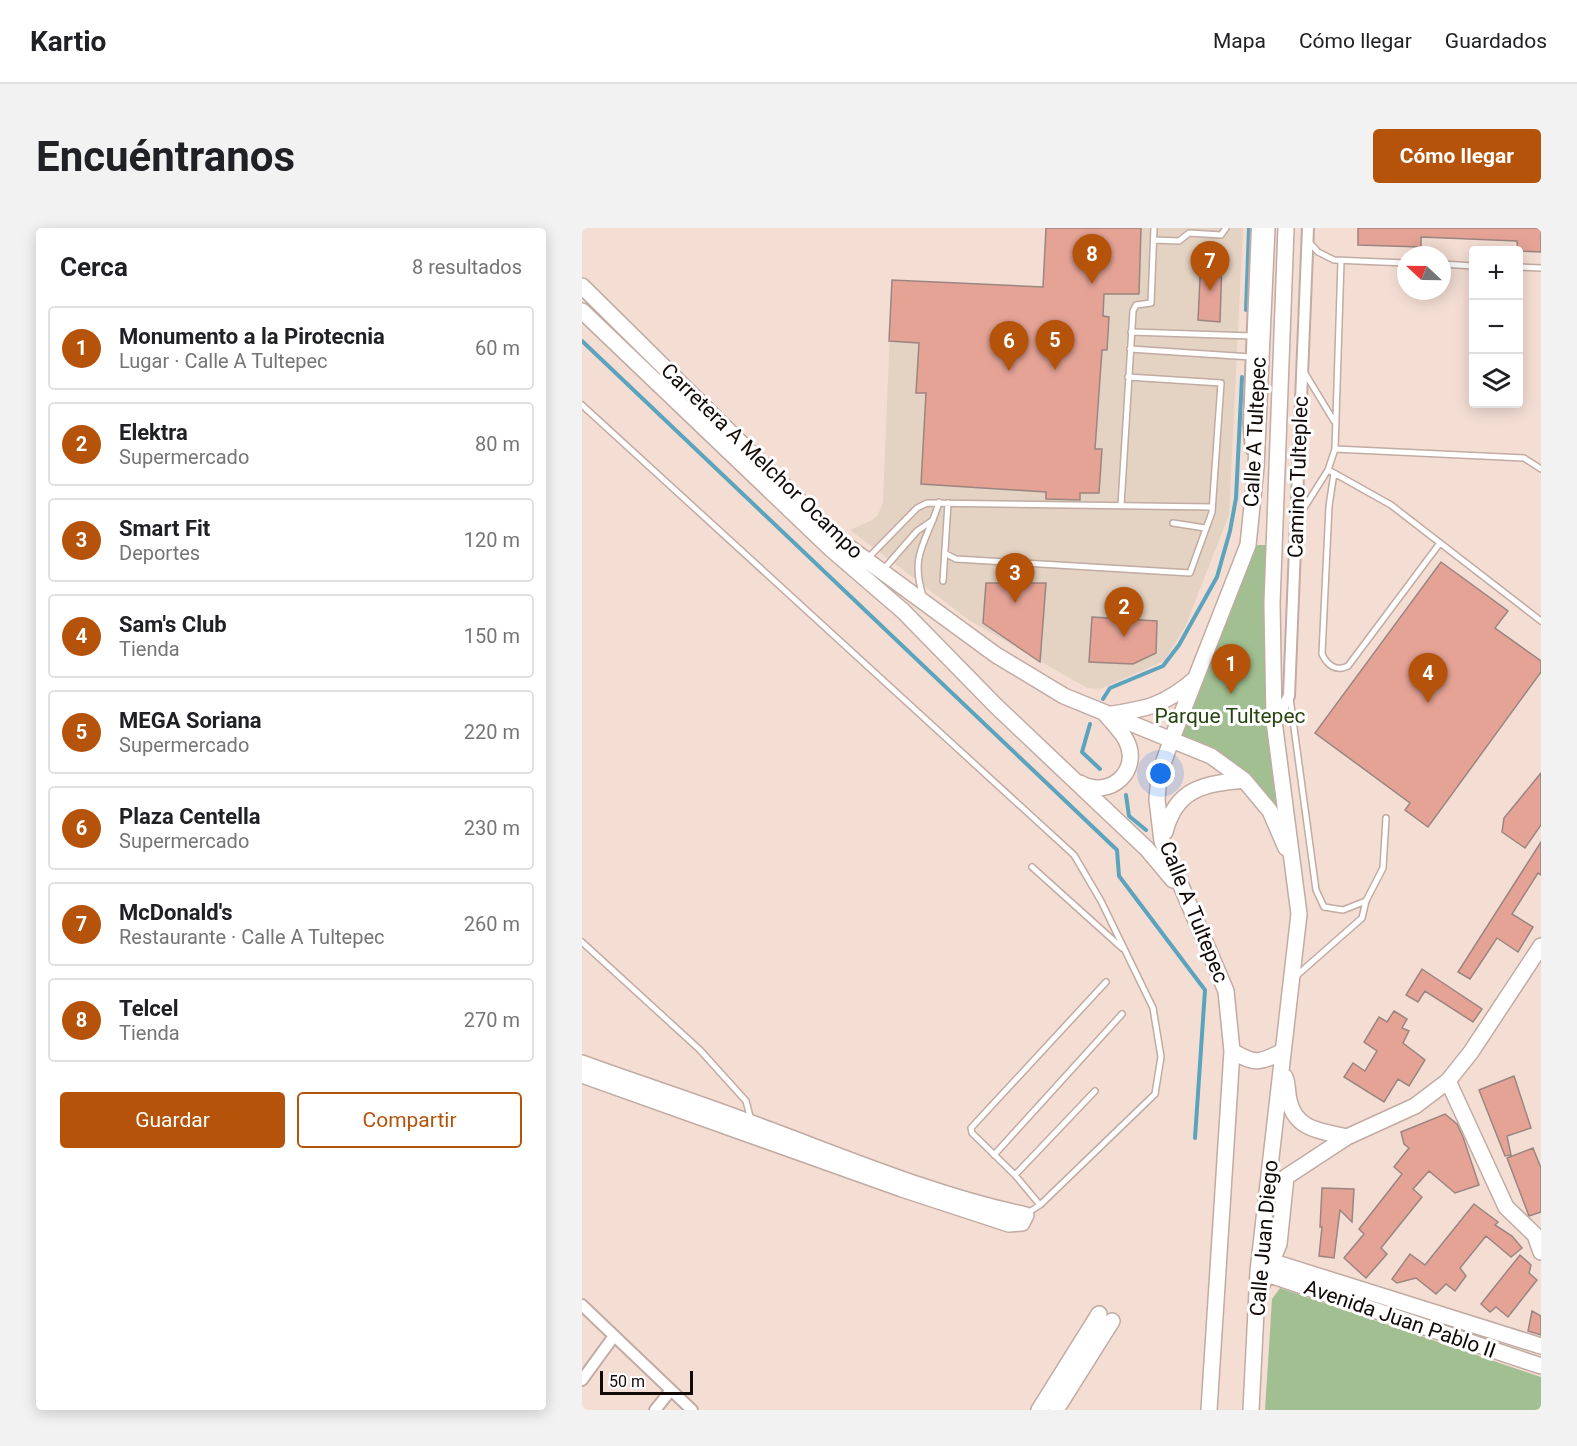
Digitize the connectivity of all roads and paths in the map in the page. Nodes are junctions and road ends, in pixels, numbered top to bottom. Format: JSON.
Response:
{"nodes":[{"id":1,"x":1154,"y":228,"type":"edge"},
{"id":2,"x":1226,"y":228,"type":"edge"},
{"id":3,"x":1257,"y":228,"type":"edge"},
{"id":4,"x":1267,"y":228,"type":"edge"},
{"id":5,"x":1286,"y":228,"type":"edge"},
{"id":6,"x":1308,"y":228,"type":"edge"},
{"id":7,"x":1154,"y":240,"type":"junction"},
{"id":8,"x":1308,"y":241,"type":"junction"},
{"id":9,"x":1341,"y":261,"type":"junction"},
{"id":10,"x":1397,"y":263,"type":"edge"},
{"id":11,"x":1451,"y":265,"type":"edge"},
{"id":12,"x":1469,"y":266,"type":"edge"},
{"id":13,"x":1523,"y":267,"type":"edge"},
{"id":14,"x":1541,"y":268,"type":"edge"},
{"id":15,"x":582,"y":286,"type":"edge"},
{"id":16,"x":582,"y":311,"type":"edge"},
{"id":17,"x":1131,"y":332,"type":"junction"},
{"id":18,"x":1252,"y":336,"type":"junction"},
{"id":19,"x":1130,"y":348,"type":"junction"},
{"id":20,"x":1251,"y":357,"type":"junction"},
{"id":21,"x":1302,"y":368,"type":"junction"},
{"id":22,"x":1128,"y":377,"type":"junction"},
{"id":23,"x":582,"y":405,"type":"edge"},
{"id":24,"x":1335,"y":423,"type":"junction"},
{"id":25,"x":1335,"y":449,"type":"junction"},
{"id":26,"x":1541,"y":468,"type":"edge"},
{"id":27,"x":1328,"y":470,"type":"junction"},
{"id":28,"x":1334,"y":473,"type":"junction"},
{"id":29,"x":1254,"y":480,"type":"junction"},
{"id":30,"x":939,"y":502,"type":"junction"},
{"id":31,"x":948,"y":503,"type":"junction"},
{"id":32,"x":1121,"y":505,"type":"junction"},
{"id":33,"x":1212,"y":507,"type":"junction"},
{"id":34,"x":934,"y":520,"type":"junction"},
{"id":35,"x":1296,"y":521,"type":"junction"},
{"id":36,"x":1173,"y":523,"type":"dead end"},
{"id":37,"x":1205,"y":528,"type":"junction"},
{"id":38,"x":909,"y":540,"type":"junction"},
{"id":39,"x":1440,"y":543,"type":"junction"},
{"id":40,"x":920,"y":545,"type":"junction"},
{"id":41,"x":946,"y":554,"type":"junction"},
{"id":42,"x":865,"y":560,"type":"junction"},
{"id":43,"x":882,"y":571,"type":"junction"},
{"id":44,"x":943,"y":581,"type":"dead end"},
{"id":45,"x":925,"y":603,"type":"junction"},
{"id":46,"x":1541,"y":621,"type":"edge"},
{"id":47,"x":1198,"y":677,"type":"junction"},
{"id":48,"x":1289,"y":696,"type":"junction"},
{"id":49,"x":1106,"y":715,"type":"junction"},
{"id":50,"x":1274,"y":721,"type":"junction"},
{"id":51,"x":1171,"y":741,"type":"junction"},
{"id":52,"x":1072,"y":778,"type":"junction"},
{"id":53,"x":1244,"y":780,"type":"junction"},
{"id":54,"x":1386,"y":818,"type":"dead end"},
{"id":55,"x":1162,"y":841,"type":"junction"},
{"id":56,"x":1293,"y":864,"type":"junction"},
{"id":57,"x":1032,"y":867,"type":"dead end"},
{"id":58,"x":1182,"y":892,"type":"junction"},
{"id":59,"x":1366,"y":901,"type":"junction"},
{"id":60,"x":582,"y":942,"type":"edge"},
{"id":61,"x":1541,"y":946,"type":"edge"},
{"id":62,"x":1126,"y":951,"type":"junction"},
{"id":63,"x":1293,"y":979,"type":"junction"},
{"id":64,"x":1106,"y":982,"type":"dead end"},
{"id":65,"x":1122,"y":1014,"type":"dead end"},
{"id":66,"x":1232,"y":1051,"type":"junction"},
{"id":67,"x":1282,"y":1051,"type":"junction"},
{"id":68,"x":582,"y":1063,"type":"edge"},
{"id":69,"x":1280,"y":1067,"type":"junction"},
{"id":70,"x":582,"y":1075,"type":"edge"},
{"id":71,"x":1448,"y":1081,"type":"junction"},
{"id":72,"x":1095,"y":1091,"type":"dead end"},
{"id":73,"x":750,"y":1128,"type":"junction"},
{"id":74,"x":1347,"y":1137,"type":"junction"},
{"id":75,"x":994,"y":1155,"type":"junction"},
{"id":76,"x":1015,"y":1175,"type":"junction"},
{"id":77,"x":1222,"y":1182,"type":"joint"},
{"id":78,"x":1040,"y":1205,"type":"junction"},
{"id":79,"x":1026,"y":1215,"type":"joint"},
{"id":80,"x":1541,"y":1252,"type":"edge"},
{"id":81,"x":1271,"y":1265,"type":"junction"},
{"id":82,"x":582,"y":1305,"type":"edge"},
{"id":83,"x":614,"y":1336,"type":"junction"},
{"id":84,"x":1541,"y":1346,"type":"edge"},
{"id":85,"x":1541,"y":1366,"type":"edge"},
{"id":86,"x":582,"y":1380,"type":"edge"},
{"id":87,"x":671,"y":1390,"type":"junction"},
{"id":88,"x":655,"y":1410,"type":"edge"},
{"id":89,"x":692,"y":1410,"type":"edge"},
{"id":90,"x":1040,"y":1410,"type":"edge"},
{"id":91,"x":1056,"y":1410,"type":"edge"},
{"id":92,"x":1209,"y":1410,"type":"edge"},
{"id":93,"x":1251,"y":1410,"type":"edge"}],
"edges":[{"from":1,"to":7,"type":"lane"},
{"from":2,"to":7,"type":"lane"},
{"from":3,"to":18,"type":"street"},
{"from":4,"to":29,"type":"main road","name":"Calle A Tultepec"},
{"from":5,"to":50,"type":"main road","name":"Calle A Tultepec"},
{"from":6,"to":8,"type":"street","name":"Camino Tulteplec"},
{"from":7,"to":17,"type":"lane"},
{"from":8,"to":9,"type":"lane"},
{"from":8,"to":21,"type":"street","name":"Camino Tulteplec"},
{"from":9,"to":10,"type":"lane"},
{"from":9,"to":24,"type":"lane"},
{"from":11,"to":12,"type":"lane"},
{"from":13,"to":14,"type":"lane"},
{"from":15,"to":42,"type":"main road","name":"Carretera A Melchor Ocampo"},
{"from":16,"to":52,"type":"main road","name":"Carretera A Melchor Ocampo"},
{"from":17,"to":18,"type":"lane"},
{"from":17,"to":19,"type":"lane"},
{"from":18,"to":20,"type":"street"},
{"from":19,"to":20,"type":"lane"},
{"from":19,"to":22,"type":"lane"},
{"from":20,"to":29,"type":"street"},
{"from":21,"to":24,"type":"lane"},
{"from":21,"to":35,"type":"street","name":"Camino Tulteplec"},
{"from":22,"to":32,"type":"lane"},
{"from":22,"to":33,"type":"lane"},
{"from":23,"to":62,"type":"lane"},
{"from":24,"to":25,"type":"lane"},
{"from":25,"to":26,"type":"lane"},
{"from":25,"to":27,"type":"lane"},
{"from":27,"to":28,"type":"lane"},
{"from":27,"to":35,"type":"lane"},
{"from":28,"to":39,"type":"lane"},
{"from":28,"to":39,"type":"lane"},
{"from":29,"to":47,"type":"main road","name":"Calle A Tultepec"},
{"from":30,"to":31,"type":"lane"},
{"from":30,"to":34,"type":"lane"},
{"from":30,"to":42,"type":"lane"},
{"from":31,"to":32,"type":"lane"},
{"from":31,"to":41,"type":"lane"},
{"from":32,"to":33,"type":"lane"},
{"from":33,"to":37,"type":"lane"},
{"from":34,"to":38,"type":"lane"},
{"from":34,"to":40,"type":"lane"},
{"from":35,"to":48,"type":"street","name":"Camino Tulteplec"},
{"from":36,"to":37,"type":"lane"},
{"from":37,"to":41,"type":"lane"},
{"from":38,"to":40,"type":"lane"},
{"from":38,"to":43,"type":"lane"},
{"from":39,"to":46,"type":"lane"},
{"from":40,"to":45,"type":"lane"},
{"from":41,"to":44,"type":"lane"},
{"from":42,"to":43,"type":"main road","name":"Carretera A Melchor Ocampo"},
{"from":43,"to":45,"type":"main road","name":"Carretera A Melchor Ocampo"},
{"from":45,"to":49,"type":"main road","name":"Carretera A Melchor Ocampo"},
{"from":47,"to":49,"type":"main road"},
{"from":47,"to":51,"type":"main road","name":"Calle A Tultepec"},
{"from":48,"to":50,"type":"street","name":"Camino Tulteplec"},
{"from":48,"to":59,"type":"lane"},
{"from":49,"to":51,"type":"main road","name":"Carretera A Melchor Ocampo"},
{"from":49,"to":52,"type":"main road"},
{"from":50,"to":56,"type":"main road","name":"Calle A Tultepec"},
{"from":51,"to":53,"type":"main road","name":"Carretera A Melchor Ocampo"},
{"from":51,"to":55,"type":"main road","name":"Calle A Tultepec"},
{"from":52,"to":58,"type":"main road","name":"Carretera A Melchor Ocampo"},
{"from":53,"to":55,"type":"main road"},
{"from":53,"to":56,"type":"main road","name":"Carretera A Melchor Ocampo"},
{"from":54,"to":59,"type":"lane"},
{"from":55,"to":58,"type":"main road","name":"Calle A Tultepec"},
{"from":56,"to":63,"type":"main road","name":"Calle A Tultepec"},
{"from":57,"to":62,"type":"lane"},
{"from":58,"to":66,"type":"main road","name":"Calle A Tultepec"},
{"from":59,"to":63,"type":"lane"},
{"from":60,"to":73,"type":"lane"},
{"from":61,"to":71,"type":"main road"},
{"from":62,"to":78,"type":"lane"},
{"from":63,"to":67,"type":"main road","name":"Calle A Tultepec"},
{"from":64,"to":75,"type":"lane"},
{"from":65,"to":75,"type":"lane"},
{"from":66,"to":67,"type":"main road"},
{"from":66,"to":77,"type":"main road","name":"Calle A Tultepec"},
{"from":67,"to":69,"type":"main road","name":"Calle A Tultepec"},
{"from":68,"to":73,"type":"main road"},
{"from":69,"to":74,"type":"main road"},
{"from":69,"to":81,"type":"main road","name":"Calle Juan Diego"},
{"from":70,"to":73,"type":"main road"},
{"from":71,"to":74,"type":"main road"},
{"from":71,"to":80,"type":"main road"},
{"from":72,"to":76,"type":"lane"},
{"from":73,"to":79,"type":"main road"},
{"from":74,"to":81,"type":"main road","name":"Calle Juan Diego"},
{"from":75,"to":76,"type":"lane"},
{"from":76,"to":78,"type":"lane"},
{"from":77,"to":92,"type":"main road","name":"Calle Juan Diego"},
{"from":78,"to":79,"type":"lane"},
{"from":81,"to":84,"type":"main road"},
{"from":81,"to":85,"type":"main road","name":"Avenida Juan Pablo II"},
{"from":81,"to":93,"type":"main road","name":"Calle Juan Diego"},
{"from":82,"to":83,"type":"street"},
{"from":83,"to":86,"type":"street"},
{"from":83,"to":87,"type":"street"},
{"from":87,"to":88,"type":"street"},
{"from":87,"to":89,"type":"street"},
{"from":90,"to":91,"type":"main road"}]}
